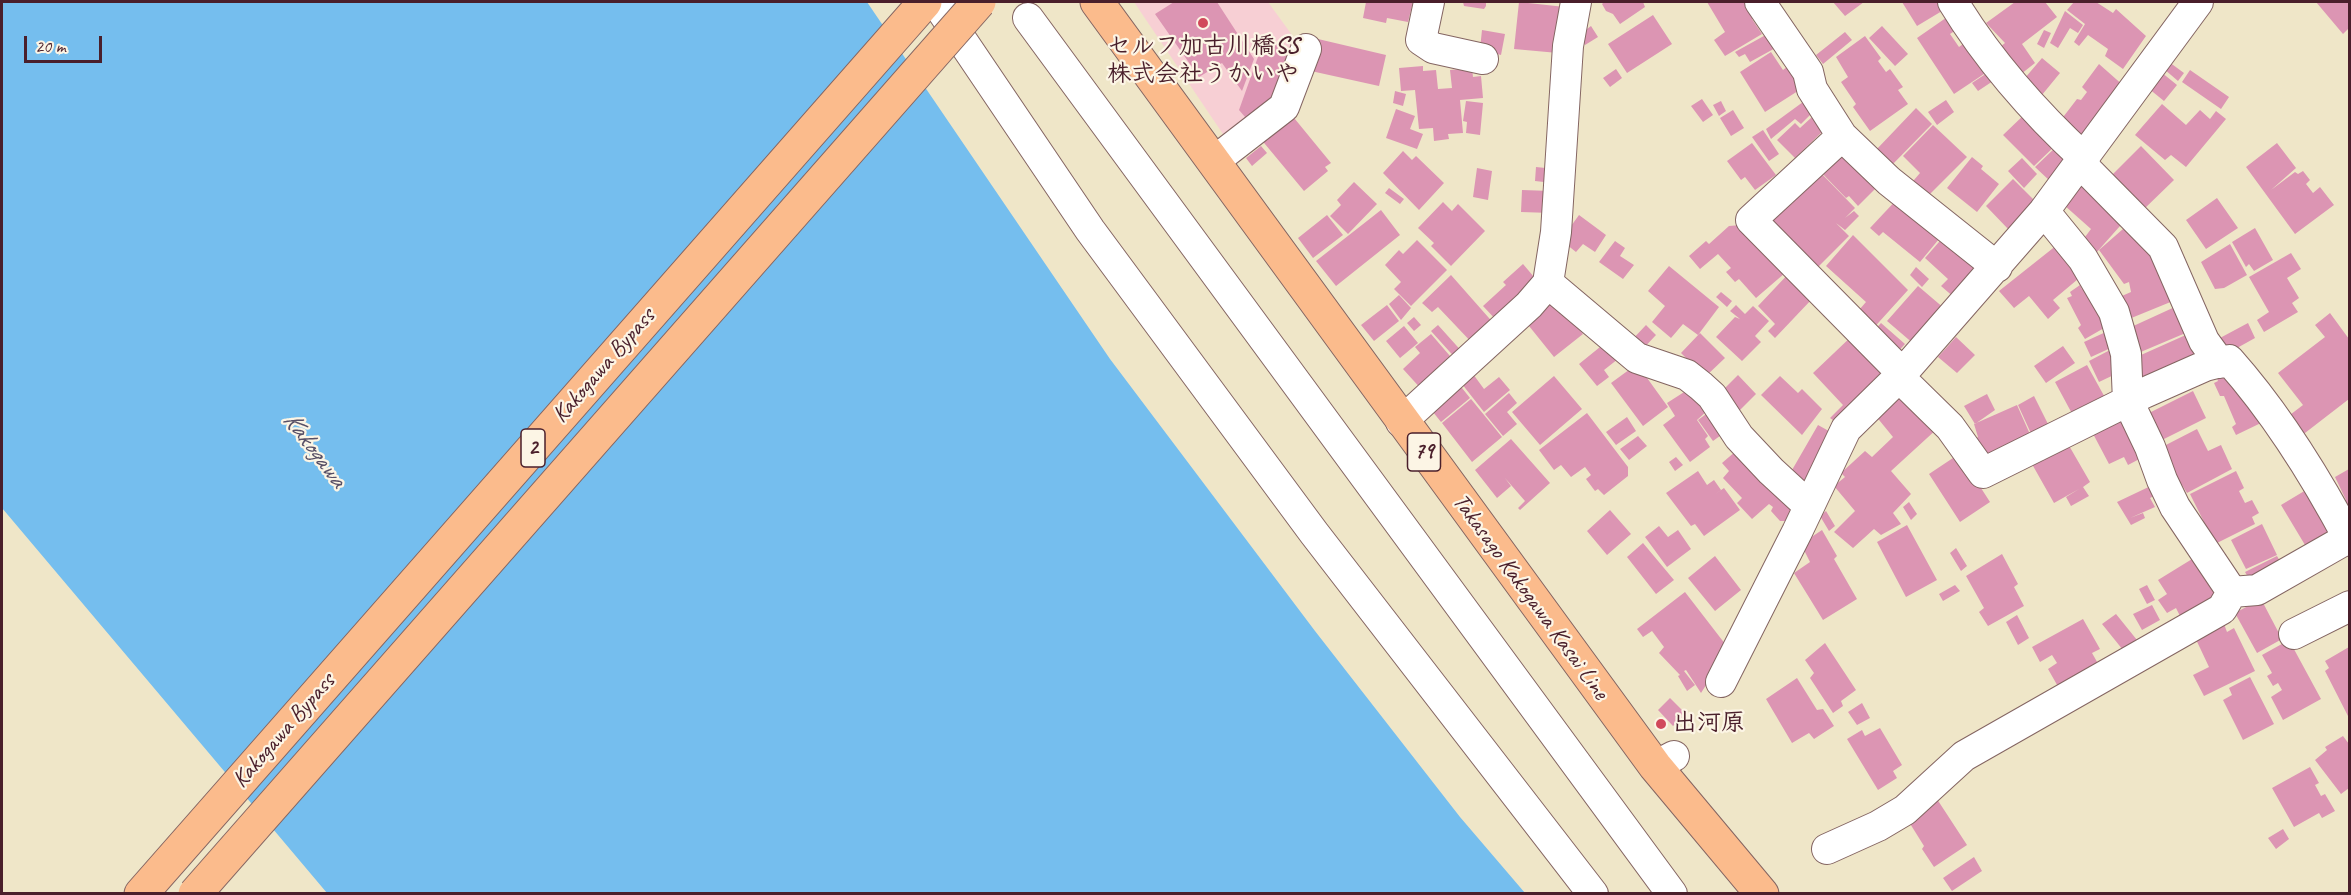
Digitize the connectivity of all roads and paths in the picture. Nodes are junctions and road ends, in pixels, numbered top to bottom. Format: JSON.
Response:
{"nodes":[{"id":1,"x":925,"y":2,"type":"edge"},
{"id":2,"x":936,"y":2,"type":"edge"},
{"id":3,"x":979,"y":2,"type":"edge"},
{"id":4,"x":1097,"y":2,"type":"edge"},
{"id":5,"x":1429,"y":2,"type":"edge"},
{"id":6,"x":1576,"y":2,"type":"edge"},
{"id":7,"x":1760,"y":2,"type":"edge"},
{"id":8,"x":1953,"y":2,"type":"edge"},
{"id":9,"x":2198,"y":2,"type":"edge"},
{"id":10,"x":1028,"y":18,"type":"dead end"},
{"id":11,"x":1306,"y":49,"type":"dead end"},
{"id":12,"x":1483,"y":59,"type":"dead end"},
{"id":13,"x":1842,"y":136,"type":"junction"},
{"id":14,"x":2083,"y":161,"type":"junction"},
{"id":15,"x":1213,"y":162,"type":"junction"},
{"id":16,"x":2044,"y":211,"type":"junction"},
{"id":17,"x":1997,"y":267,"type":"junction"},
{"id":18,"x":1548,"y":283,"type":"junction"},
{"id":19,"x":2220,"y":363,"type":"junction"},
{"id":20,"x":1900,"y":375,"type":"junction"},
{"id":21,"x":2127,"y":401,"type":"junction"},
{"id":22,"x":1401,"y":422,"type":"junction"},
{"id":23,"x":1809,"y":506,"type":"junction"},
{"id":24,"x":2349,"y":539,"type":"edge"},
{"id":25,"x":2232,"y":592,"type":"junction"},
{"id":26,"x":2349,"y":606,"type":"edge"},
{"id":27,"x":2294,"y":634,"type":"dead end"},
{"id":28,"x":1721,"y":682,"type":"dead end"},
{"id":29,"x":1827,"y":849,"type":"dead end"},
{"id":30,"x":141,"y":894,"type":"edge"},
{"id":31,"x":195,"y":894,"type":"edge"},
{"id":32,"x":1593,"y":894,"type":"edge"},
{"id":33,"x":1672,"y":894,"type":"edge"},
{"id":34,"x":1762,"y":894,"type":"edge"}],
"edges":[{"from":1,"to":30,"type":"main road","name":"Kakogawa Bypass","number":"2"},
{"from":2,"to":32,"type":"street"},
{"from":3,"to":31,"type":"main road","name":"Kakogawa Bypass","number":"2","bridge":true},
{"from":4,"to":15,"type":"main road","name":"Takasago Kakogawa Kasai Line","number":"79"},
{"from":5,"to":12,"type":"street"},
{"from":6,"to":18,"type":"street"},
{"from":7,"to":13,"type":"street"},
{"from":8,"to":14,"type":"street"},
{"from":9,"to":14,"type":"street"},
{"from":10,"to":33,"type":"street"},
{"from":11,"to":15,"type":"street"},
{"from":13,"to":17,"type":"street"},
{"from":13,"to":20,"type":"street"},
{"from":14,"to":16,"type":"street"},
{"from":14,"to":19,"type":"street"},
{"from":15,"to":22,"type":"main road","name":"Takasago Kakogawa Kasai Line","number":"79"},
{"from":16,"to":17,"type":"street"},
{"from":16,"to":21,"type":"street"},
{"from":17,"to":20,"type":"street"},
{"from":18,"to":22,"type":"street"},
{"from":18,"to":23,"type":"street"},
{"from":19,"to":21,"type":"street"},
{"from":19,"to":24,"type":"street"},
{"from":20,"to":21,"type":"street"},
{"from":20,"to":23,"type":"street"},
{"from":21,"to":25,"type":"street"},
{"from":22,"to":34,"type":"main road","name":"Takasago Kakogawa Kasai Line","number":"79"},
{"from":23,"to":28,"type":"street"},
{"from":24,"to":25,"type":"street"},
{"from":25,"to":29,"type":"street"},
{"from":26,"to":27,"type":"street"}]}
